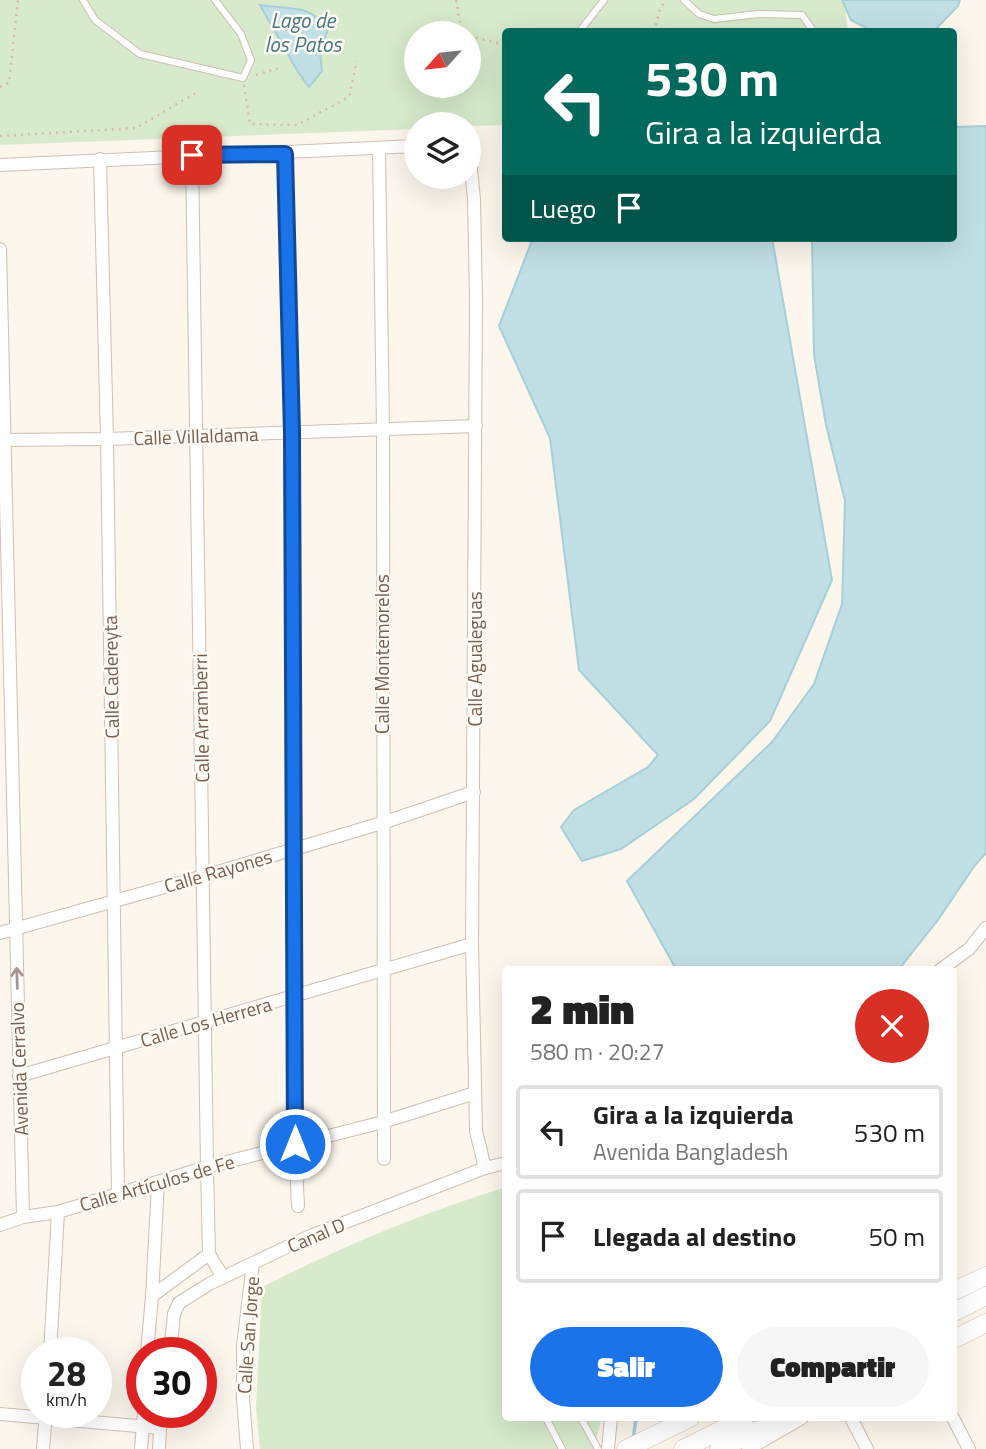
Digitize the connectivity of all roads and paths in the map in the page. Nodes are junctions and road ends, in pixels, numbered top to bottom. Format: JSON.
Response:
{"nodes":[{"id":1,"x":18,"y":0,"type":"edge"},
{"id":2,"x":83,"y":0,"type":"edge"},
{"id":3,"x":215,"y":0,"type":"edge"},
{"id":4,"x":456,"y":0,"type":"edge"},
{"id":5,"x":604,"y":0,"type":"edge"},
{"id":6,"x":666,"y":0,"type":"edge"},
{"id":7,"x":684,"y":0,"type":"edge"},
{"id":8,"x":460,"y":21,"type":"edge"},
{"id":9,"x":582,"y":28,"type":"edge"},
{"id":10,"x":655,"y":28,"type":"edge"},
{"id":11,"x":811,"y":28,"type":"edge"},
{"id":12,"x":481,"y":40,"type":"edge"},
{"id":13,"x":502,"y":44,"type":"edge"},
{"id":14,"x":357,"y":61,"type":"dead end"},
{"id":15,"x":282,"y":67,"type":"dead end"},
{"id":16,"x":243,"y":78,"type":"junction"},
{"id":17,"x":0,"y":87,"type":"edge"},
{"id":18,"x":196,"y":93,"type":"dead end"},
{"id":19,"x":0,"y":136,"type":"edge"},
{"id":20,"x":404,"y":147,"type":"edge"},
{"id":21,"x":379,"y":148,"type":"junction"},
{"id":22,"x":285,"y":154,"type":"junction"},
{"id":23,"x":192,"y":155,"type":"junction"},
{"id":24,"x":100,"y":159,"type":"junction"},
{"id":25,"x":0,"y":165,"type":"edge"},
{"id":26,"x":471,"y":189,"type":"edge"},
{"id":27,"x":0,"y":249,"type":"edge"},
{"id":28,"x":476,"y":426,"type":"junction"},
{"id":29,"x":383,"y":430,"type":"junction"},
{"id":30,"x":292,"y":433,"type":"junction"},
{"id":31,"x":197,"y":437,"type":"junction"},
{"id":32,"x":107,"y":439,"type":"junction"},
{"id":33,"x":2,"y":440,"type":"edge"},
{"id":34,"x":474,"y":792,"type":"junction"},
{"id":35,"x":382,"y":823,"type":"junction"},
{"id":36,"x":293,"y":849,"type":"junction"},
{"id":37,"x":204,"y":876,"type":"junction"},
{"id":38,"x":114,"y":900,"type":"junction"},
{"id":39,"x":15,"y":927,"type":"junction"},
{"id":40,"x":986,"y":928,"type":"edge"},
{"id":41,"x":0,"y":933,"type":"edge"},
{"id":42,"x":472,"y":944,"type":"junction"},
{"id":43,"x":946,"y":966,"type":"edge"},
{"id":44,"x":384,"y":971,"type":"junction"},
{"id":45,"x":296,"y":996,"type":"junction"},
{"id":46,"x":205,"y":1023,"type":"junction"},
{"id":47,"x":117,"y":1048,"type":"junction"},
{"id":48,"x":19,"y":1076,"type":"junction"},
{"id":49,"x":475,"y":1093,"type":"junction"},
{"id":50,"x":383,"y":1122,"type":"junction"},
{"id":51,"x":295,"y":1144,"type":"junction"},
{"id":52,"x":384,"y":1159,"type":"dead end"},
{"id":53,"x":502,"y":1164,"type":"edge"},
{"id":54,"x":207,"y":1167,"type":"junction"},
{"id":55,"x":485,"y":1168,"type":"junction"},
{"id":56,"x":158,"y":1183,"type":"junction"},
{"id":57,"x":118,"y":1195,"type":"junction"},
{"id":58,"x":298,"y":1206,"type":"dead end"},
{"id":59,"x":58,"y":1212,"type":"junction"},
{"id":60,"x":23,"y":1217,"type":"junction"},
{"id":61,"x":0,"y":1225,"type":"edge"},
{"id":62,"x":209,"y":1254,"type":"junction"},
{"id":63,"x":253,"y":1263,"type":"junction"},
{"id":64,"x":986,"y":1276,"type":"edge"},
{"id":65,"x":223,"y":1277,"type":"junction"},
{"id":66,"x":957,"y":1290,"type":"edge"},
{"id":67,"x":152,"y":1296,"type":"junction"},
{"id":68,"x":986,"y":1296,"type":"edge"},
{"id":69,"x":957,"y":1310,"type":"edge"},
{"id":70,"x":986,"y":1323,"type":"edge"},
{"id":71,"x":51,"y":1337,"type":"edge"},
{"id":72,"x":148,"y":1337,"type":"edge"},
{"id":73,"x":172,"y":1337,"type":"edge"},
{"id":74,"x":957,"y":1338,"type":"edge"},
{"id":75,"x":0,"y":1414,"type":"edge"},
{"id":76,"x":21,"y":1414,"type":"edge"},
{"id":77,"x":548,"y":1421,"type":"edge"},
{"id":78,"x":583,"y":1421,"type":"edge"},
{"id":79,"x":611,"y":1421,"type":"edge"},
{"id":80,"x":680,"y":1421,"type":"edge"},
{"id":81,"x":739,"y":1421,"type":"edge"},
{"id":82,"x":778,"y":1421,"type":"edge"},
{"id":83,"x":797,"y":1421,"type":"edge"},
{"id":84,"x":853,"y":1421,"type":"edge"},
{"id":85,"x":955,"y":1421,"type":"edge"},
{"id":86,"x":660,"y":1427,"type":"edge"},
{"id":87,"x":45,"y":1428,"type":"edge"},
{"id":88,"x":143,"y":1428,"type":"edge"},
{"id":89,"x":160,"y":1428,"type":"edge"},
{"id":90,"x":43,"y":1449,"type":"edge"},
{"id":91,"x":141,"y":1449,"type":"edge"},
{"id":92,"x":159,"y":1449,"type":"edge"},
{"id":93,"x":247,"y":1449,"type":"edge"},
{"id":94,"x":562,"y":1449,"type":"edge"},
{"id":95,"x":598,"y":1449,"type":"edge"},
{"id":96,"x":608,"y":1449,"type":"edge"},
{"id":97,"x":626,"y":1449,"type":"edge"},
{"id":98,"x":683,"y":1449,"type":"edge"},
{"id":99,"x":719,"y":1449,"type":"edge"},
{"id":100,"x":750,"y":1449,"type":"edge"},
{"id":101,"x":867,"y":1449,"type":"edge"},
{"id":102,"x":969,"y":1449,"type":"edge"}],
"edges":[{"from":1,"to":17,"type":"path"},
{"from":2,"to":16,"type":"lane"},
{"from":3,"to":16,"type":"lane"},
{"from":4,"to":8,"type":"path"},
{"from":5,"to":9,"type":"lane"},
{"from":6,"to":10,"type":"path"},
{"from":7,"to":11,"type":"lane"},
{"from":12,"to":13,"type":"path"},
{"from":14,"to":16,"type":"path"},
{"from":15,"to":16,"type":"path"},
{"from":18,"to":19,"type":"path"},
{"from":20,"to":21,"type":"street"},
{"from":21,"to":22,"type":"street"},
{"from":21,"to":29,"type":"street","name":"Calle Montemorelos"},
{"from":22,"to":23,"type":"street"},
{"from":22,"to":30,"type":"street"},
{"from":23,"to":24,"type":"street"},
{"from":23,"to":31,"type":"street","name":"Calle Arramberri"},
{"from":24,"to":25,"type":"street"},
{"from":24,"to":32,"type":"street","name":"Calle Cadereyta"},
{"from":26,"to":28,"type":"street","name":"Calle Agualeguas"},
{"from":27,"to":33,"type":"street","name":"Avenida Cerralvo"},
{"from":28,"to":29,"type":"street","name":"Calle Villaldama"},
{"from":28,"to":34,"type":"street","name":"Calle Agualeguas"},
{"from":29,"to":30,"type":"street","name":"Calle Villaldama"},
{"from":29,"to":35,"type":"street","name":"Calle Montemorelos"},
{"from":30,"to":31,"type":"street","name":"Calle Villaldama"},
{"from":30,"to":36,"type":"street"},
{"from":31,"to":32,"type":"street","name":"Calle Villaldama"},
{"from":31,"to":37,"type":"street","name":"Calle Arramberri"},
{"from":32,"to":33,"type":"street","name":"Calle Villaldama"},
{"from":32,"to":38,"type":"street","name":"Calle Cadereyta"},
{"from":33,"to":39,"type":"street","name":"Avenida Cerralvo"},
{"from":34,"to":35,"type":"street","name":"Calle Rayones"},
{"from":34,"to":42,"type":"street","name":"Calle Agualeguas"},
{"from":35,"to":36,"type":"street","name":"Calle Rayones"},
{"from":35,"to":44,"type":"street","name":"Calle Montemorelos"},
{"from":36,"to":37,"type":"street","name":"Calle Rayones"},
{"from":36,"to":45,"type":"street"},
{"from":37,"to":38,"type":"street","name":"Calle Rayones"},
{"from":37,"to":46,"type":"street","name":"Calle Arramberri"},
{"from":38,"to":39,"type":"street","name":"Calle Rayones"},
{"from":38,"to":47,"type":"street","name":"Calle Cadereyta"},
{"from":39,"to":41,"type":"street","name":"Calle Rayones"},
{"from":48,"to":39,"type":"street","name":"Avenida Cerralvo","one_way":true},
{"from":40,"to":43,"type":"street"},
{"from":42,"to":44,"type":"street","name":"Calle Los Herrera"},
{"from":42,"to":49,"type":"street","name":"Calle Agualeguas"},
{"from":44,"to":45,"type":"street","name":"Calle Los Herrera"},
{"from":44,"to":50,"type":"street","name":"Calle Montemorelos"},
{"from":45,"to":46,"type":"street","name":"Calle Los Herrera"},
{"from":45,"to":51,"type":"street"},
{"from":46,"to":47,"type":"street","name":"Calle Los Herrera"},
{"from":46,"to":54,"type":"street","name":"Calle Arramberri"},
{"from":47,"to":48,"type":"street","name":"Calle Los Herrera"},
{"from":47,"to":57,"type":"street","name":"Calle Cadereyta"},
{"from":48,"to":60,"type":"street","name":"Avenida Cerralvo"},
{"from":49,"to":50,"type":"street","name":"Calle Artículos de Fe"},
{"from":49,"to":55,"type":"street","name":"Calle Agualeguas"},
{"from":50,"to":51,"type":"street","name":"Calle Artículos de Fe"},
{"from":50,"to":52,"type":"street","name":"Calle Montemorelos"},
{"from":51,"to":54,"type":"street","name":"Calle Artículos de Fe"},
{"from":51,"to":58,"type":"street"},
{"from":53,"to":55,"type":"street","name":"Canal D"},
{"from":54,"to":56,"type":"street","name":"Calle Artículos de Fe"},
{"from":54,"to":62,"type":"street","name":"Calle Arramberri"},
{"from":55,"to":63,"type":"street","name":"Canal D"},
{"from":56,"to":57,"type":"street","name":"Calle Artículos de Fe"},
{"from":56,"to":67,"type":"street"},
{"from":57,"to":59,"type":"street","name":"Calle Artículos de Fe"},
{"from":59,"to":60,"type":"street","name":"Calle Artículos de Fe"},
{"from":59,"to":71,"type":"street"},
{"from":60,"to":61,"type":"street","name":"Calle Artículos de Fe"},
{"from":62,"to":65,"type":"street"},
{"from":62,"to":67,"type":"street"},
{"from":63,"to":65,"type":"street","name":"Canal D"},
{"from":63,"to":93,"type":"street","name":"Calle San Jorge"},
{"from":64,"to":66,"type":"main road"},
{"from":65,"to":73,"type":"street","name":"Canal D"},
{"from":67,"to":72,"type":"street"},
{"from":68,"to":69,"type":"main road"},
{"from":70,"to":74,"type":"main road"},
{"from":75,"to":76,"type":"street"},
{"from":77,"to":94,"type":"lane"},
{"from":78,"to":95,"type":"lane"},
{"from":79,"to":96,"type":"street"},
{"from":80,"to":86,"type":"main road"},
{"from":81,"to":98,"type":"main road"},
{"from":82,"to":99,"type":"main road"},
{"from":83,"to":100,"type":"street"},
{"from":84,"to":101,"type":"street"},
{"from":85,"to":102,"type":"street"},
{"from":86,"to":97,"type":"main road"},
{"from":87,"to":90,"type":"street"},
{"from":88,"to":91,"type":"street"},
{"from":89,"to":92,"type":"street"}]}
